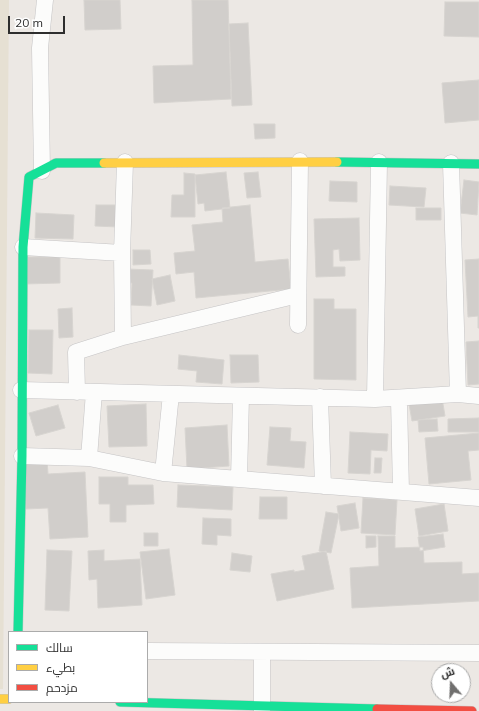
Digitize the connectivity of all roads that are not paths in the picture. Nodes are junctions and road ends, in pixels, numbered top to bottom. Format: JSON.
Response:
{"nodes":[{"id":1,"x":45,"y":0,"type":"edge"},
{"id":2,"x":300,"y":161,"type":"junction"},
{"id":3,"x":126,"y":162,"type":"junction"},
{"id":4,"x":379,"y":162,"type":"junction"},
{"id":5,"x":451,"y":163,"type":"junction"},
{"id":6,"x":479,"y":164,"type":"edge"},
{"id":7,"x":42,"y":171,"type":"junction"},
{"id":8,"x":23,"y":247,"type":"junction"},
{"id":9,"x":122,"y":253,"type":"junction"},
{"id":10,"x":298,"y":295,"type":"junction"},
{"id":11,"x":298,"y":325,"type":"dead end"},
{"id":12,"x":123,"y":337,"type":"junction"},
{"id":13,"x":21,"y":390,"type":"junction"},
{"id":14,"x":77,"y":392,"type":"junction"},
{"id":15,"x":94,"y":392,"type":"junction"},
{"id":16,"x":171,"y":394,"type":"junction"},
{"id":17,"x":458,"y":394,"type":"junction"},
{"id":18,"x":241,"y":396,"type":"junction"},
{"id":19,"x":479,"y":396,"type":"edge"},
{"id":20,"x":320,"y":398,"type":"junction"},
{"id":21,"x":375,"y":399,"type":"junction"},
{"id":22,"x":399,"y":399,"type":"junction"},
{"id":23,"x":22,"y":456,"type":"junction"},
{"id":24,"x":89,"y":458,"type":"junction"},
{"id":25,"x":163,"y":473,"type":"junction"},
{"id":26,"x":239,"y":479,"type":"junction"},
{"id":27,"x":323,"y":486,"type":"junction"},
{"id":28,"x":401,"y":492,"type":"junction"},
{"id":29,"x":479,"y":498,"type":"edge"},
{"id":30,"x":18,"y":631,"type":"edge"},
{"id":31,"x":148,"y":651,"type":"edge"},
{"id":32,"x":262,"y":652,"type":"junction"},
{"id":33,"x":479,"y":653,"type":"edge"},
{"id":34,"x":144,"y":703,"type":"edge"},
{"id":35,"x":262,"y":708,"type":"edge"},
{"id":36,"x":472,"y":711,"type":"edge"}],
"edges":[{"from":1,"to":7,"type":"street"},
{"from":2,"to":3,"type":"street"},
{"from":2,"to":4,"type":"street"},
{"from":2,"to":10,"type":"street"},
{"from":3,"to":7,"type":"street"},
{"from":3,"to":9,"type":"street"},
{"from":4,"to":5,"type":"street"},
{"from":4,"to":21,"type":"street"},
{"from":5,"to":6,"type":"street"},
{"from":5,"to":17,"type":"street"},
{"from":7,"to":8,"type":"street"},
{"from":8,"to":9,"type":"street"},
{"from":8,"to":13,"type":"street"},
{"from":9,"to":12,"type":"street"},
{"from":10,"to":11,"type":"street"},
{"from":10,"to":12,"type":"street"},
{"from":12,"to":14,"type":"street"},
{"from":13,"to":14,"type":"street"},
{"from":13,"to":23,"type":"street"},
{"from":14,"to":15,"type":"street"},
{"from":15,"to":16,"type":"street"},
{"from":15,"to":24,"type":"street"},
{"from":16,"to":18,"type":"street"},
{"from":16,"to":25,"type":"street"},
{"from":17,"to":19,"type":"street"},
{"from":17,"to":22,"type":"street"},
{"from":18,"to":20,"type":"street"},
{"from":18,"to":26,"type":"street"},
{"from":20,"to":21,"type":"street"},
{"from":20,"to":27,"type":"street"},
{"from":21,"to":22,"type":"street"},
{"from":22,"to":28,"type":"street"},
{"from":23,"to":24,"type":"street"},
{"from":23,"to":30,"type":"street"},
{"from":24,"to":25,"type":"street"},
{"from":25,"to":26,"type":"street"},
{"from":26,"to":27,"type":"street"},
{"from":27,"to":28,"type":"street"},
{"from":28,"to":29,"type":"street"},
{"from":31,"to":32,"type":"street"},
{"from":32,"to":33,"type":"street"},
{"from":32,"to":35,"type":"street"},
{"from":34,"to":35,"type":"street"},
{"from":35,"to":36,"type":"street"}]}
